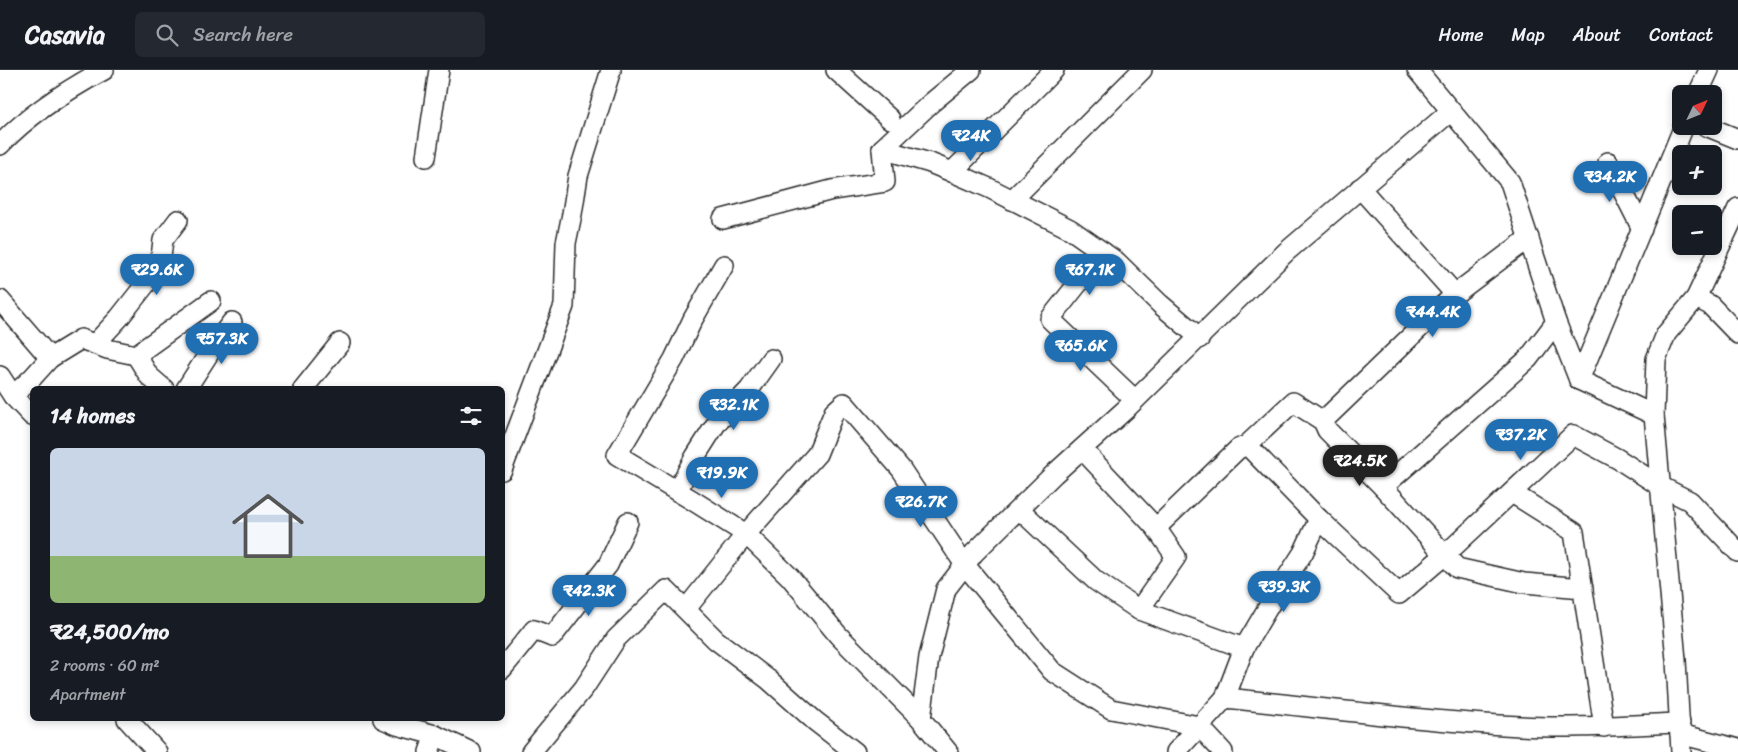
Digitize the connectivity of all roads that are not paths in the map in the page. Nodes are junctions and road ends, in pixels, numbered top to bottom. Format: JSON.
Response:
{"nodes":[{"id":1,"x":104,"y":70,"type":"edge"},
{"id":2,"x":439,"y":70,"type":"edge"},
{"id":3,"x":611,"y":70,"type":"edge"},
{"id":4,"x":836,"y":70,"type":"edge"},
{"id":5,"x":971,"y":70,"type":"edge"},
{"id":6,"x":1054,"y":70,"type":"edge"},
{"id":7,"x":1142,"y":70,"type":"edge"},
{"id":8,"x":1417,"y":70,"type":"edge"},
{"id":9,"x":1708,"y":70,"type":"edge"},
{"id":10,"x":1702,"y":85,"type":"edge"},
{"id":11,"x":1451,"y":111,"type":"junction"},
{"id":12,"x":890,"y":118,"type":"dead end"},
{"id":13,"x":1722,"y":132,"type":"edge"},
{"id":14,"x":1680,"y":135,"type":"edge"},
{"id":15,"x":1738,"y":139,"type":"edge"},
{"id":16,"x":0,"y":145,"type":"edge"},
{"id":17,"x":882,"y":149,"type":"junction"},
{"id":18,"x":426,"y":157,"type":"dead end"},
{"id":19,"x":1608,"y":162,"type":"dead end"},
{"id":20,"x":952,"y":172,"type":"junction"},
{"id":21,"x":1360,"y":188,"type":"junction"},
{"id":22,"x":1012,"y":200,"type":"junction"},
{"id":23,"x":1738,"y":208,"type":"edge"},
{"id":24,"x":723,"y":219,"type":"dead end"},
{"id":25,"x":178,"y":220,"type":"dead end"},
{"id":26,"x":1642,"y":229,"type":"junction"},
{"id":27,"x":1529,"y":238,"type":"junction"},
{"id":28,"x":1103,"y":252,"type":"junction"},
{"id":29,"x":724,"y":265,"type":"dead end"},
{"id":30,"x":1456,"y":294,"type":"junction"},
{"id":31,"x":1696,"y":298,"type":"junction"},
{"id":32,"x":0,"y":300,"type":"edge"},
{"id":33,"x":211,"y":301,"type":"dead end"},
{"id":34,"x":232,"y":322,"type":"dead end"},
{"id":35,"x":1556,"y":322,"type":"junction"},
{"id":36,"x":1738,"y":334,"type":"edge"},
{"id":37,"x":1200,"y":338,"type":"junction"},
{"id":38,"x":340,"y":343,"type":"dead end"},
{"id":39,"x":95,"y":344,"type":"junction"},
{"id":40,"x":136,"y":356,"type":"junction"},
{"id":41,"x":50,"y":358,"type":"junction"},
{"id":42,"x":772,"y":360,"type":"dead end"},
{"id":43,"x":0,"y":376,"type":"edge"},
{"id":44,"x":1579,"y":380,"type":"junction"},
{"id":45,"x":160,"y":386,"type":"edge"},
{"id":46,"x":188,"y":386,"type":"edge"},
{"id":47,"x":305,"y":386,"type":"edge"},
{"id":48,"x":13,"y":396,"type":"junction"},
{"id":49,"x":1135,"y":400,"type":"junction"},
{"id":50,"x":30,"y":414,"type":"edge"},
{"id":51,"x":1654,"y":416,"type":"junction"},
{"id":52,"x":1322,"y":421,"type":"junction"},
{"id":53,"x":1247,"y":445,"type":"junction"},
{"id":54,"x":1082,"y":449,"type":"junction"},
{"id":55,"x":505,"y":462,"type":"edge"},
{"id":56,"x":1660,"y":486,"type":"junction"},
{"id":57,"x":1383,"y":487,"type":"junction"},
{"id":58,"x":677,"y":491,"type":"junction"},
{"id":59,"x":1512,"y":493,"type":"junction"},
{"id":60,"x":1018,"y":509,"type":"junction"},
{"id":61,"x":1319,"y":519,"type":"junction"},
{"id":62,"x":628,"y":522,"type":"dead end"},
{"id":63,"x":1156,"y":528,"type":"junction"},
{"id":64,"x":746,"y":534,"type":"junction"},
{"id":65,"x":1738,"y":552,"type":"edge"},
{"id":66,"x":1446,"y":554,"type":"junction"},
{"id":67,"x":965,"y":565,"type":"junction"},
{"id":68,"x":1583,"y":588,"type":"junction"},
{"id":69,"x":686,"y":609,"type":"junction"},
{"id":70,"x":1139,"y":610,"type":"junction"},
{"id":71,"x":1244,"y":648,"type":"junction"},
{"id":72,"x":505,"y":665,"type":"edge"},
{"id":73,"x":1224,"y":698,"type":"junction"},
{"id":74,"x":921,"y":719,"type":"junction"},
{"id":75,"x":129,"y":721,"type":"edge"},
{"id":76,"x":388,"y":721,"type":"edge"},
{"id":77,"x":1199,"y":726,"type":"junction"},
{"id":78,"x":1604,"y":726,"type":"junction"},
{"id":79,"x":1680,"y":736,"type":"edge"},
{"id":80,"x":432,"y":744,"type":"edge"},
{"id":81,"x":1738,"y":749,"type":"edge"},
{"id":82,"x":157,"y":752,"type":"edge"},
{"id":83,"x":471,"y":752,"type":"edge"},
{"id":84,"x":531,"y":752,"type":"edge"},
{"id":85,"x":854,"y":752,"type":"edge"},
{"id":86,"x":948,"y":752,"type":"edge"},
{"id":87,"x":1176,"y":752,"type":"edge"},
{"id":88,"x":1223,"y":752,"type":"edge"}],
"edges":[{"from":1,"to":16,"type":"street"},
{"from":2,"to":18,"type":"street"},
{"from":3,"to":55,"type":"street"},
{"from":4,"to":12,"type":"street"},
{"from":5,"to":17,"type":"street"},
{"from":6,"to":20,"type":"street"},
{"from":7,"to":22,"type":"street"},
{"from":8,"to":11,"type":"street"},
{"from":9,"to":10,"type":"street"},
{"from":11,"to":21,"type":"street"},
{"from":11,"to":27,"type":"street"},
{"from":13,"to":15,"type":"street"},
{"from":14,"to":26,"type":"street"},
{"from":17,"to":20,"type":"street"},
{"from":17,"to":24,"type":"street"},
{"from":19,"to":26,"type":"street"},
{"from":20,"to":22,"type":"street"},
{"from":21,"to":30,"type":"street"},
{"from":21,"to":37,"type":"street"},
{"from":22,"to":28,"type":"street"},
{"from":23,"to":31,"type":"street"},
{"from":25,"to":39,"type":"street"},
{"from":26,"to":44,"type":"street"},
{"from":27,"to":30,"type":"street"},
{"from":27,"to":35,"type":"street"},
{"from":28,"to":37,"type":"street"},
{"from":28,"to":49,"type":"street"},
{"from":29,"to":58,"type":"street"},
{"from":30,"to":52,"type":"street"},
{"from":31,"to":36,"type":"street"},
{"from":31,"to":51,"type":"street"},
{"from":32,"to":41,"type":"street"},
{"from":33,"to":40,"type":"street"},
{"from":34,"to":46,"type":"street"},
{"from":35,"to":44,"type":"street"},
{"from":35,"to":57,"type":"street"},
{"from":37,"to":49,"type":"street"},
{"from":38,"to":47,"type":"street"},
{"from":39,"to":40,"type":"street"},
{"from":39,"to":41,"type":"street"},
{"from":40,"to":45,"type":"street"},
{"from":41,"to":48,"type":"street"},
{"from":42,"to":58,"type":"street"},
{"from":43,"to":48,"type":"street"},
{"from":44,"to":51,"type":"street"},
{"from":48,"to":50,"type":"street"},
{"from":49,"to":54,"type":"street"},
{"from":51,"to":56,"type":"street"},
{"from":52,"to":53,"type":"street"},
{"from":52,"to":57,"type":"street"},
{"from":53,"to":61,"type":"street"},
{"from":53,"to":63,"type":"street"},
{"from":54,"to":60,"type":"street"},
{"from":54,"to":63,"type":"street"},
{"from":56,"to":59,"type":"street"},
{"from":56,"to":65,"type":"street"},
{"from":56,"to":79,"type":"street"},
{"from":57,"to":66,"type":"street"},
{"from":58,"to":64,"type":"street"},
{"from":59,"to":66,"type":"street"},
{"from":59,"to":68,"type":"street"},
{"from":60,"to":67,"type":"street"},
{"from":60,"to":70,"type":"street"},
{"from":61,"to":66,"type":"street"},
{"from":61,"to":71,"type":"street"},
{"from":62,"to":72,"type":"street"},
{"from":63,"to":70,"type":"street"},
{"from":64,"to":67,"type":"street"},
{"from":64,"to":69,"type":"street"},
{"from":64,"to":74,"type":"street"},
{"from":66,"to":68,"type":"street"},
{"from":67,"to":74,"type":"street"},
{"from":67,"to":77,"type":"street"},
{"from":68,"to":78,"type":"street"},
{"from":69,"to":84,"type":"street"},
{"from":69,"to":85,"type":"street"},
{"from":70,"to":71,"type":"street"},
{"from":71,"to":73,"type":"street"},
{"from":73,"to":77,"type":"street"},
{"from":73,"to":78,"type":"street"},
{"from":74,"to":86,"type":"street"},
{"from":75,"to":82,"type":"street"},
{"from":76,"to":80,"type":"street"},
{"from":77,"to":87,"type":"street"},
{"from":77,"to":88,"type":"street"},
{"from":78,"to":79,"type":"street"},
{"from":79,"to":81,"type":"street"},
{"from":80,"to":83,"type":"street"}]}
